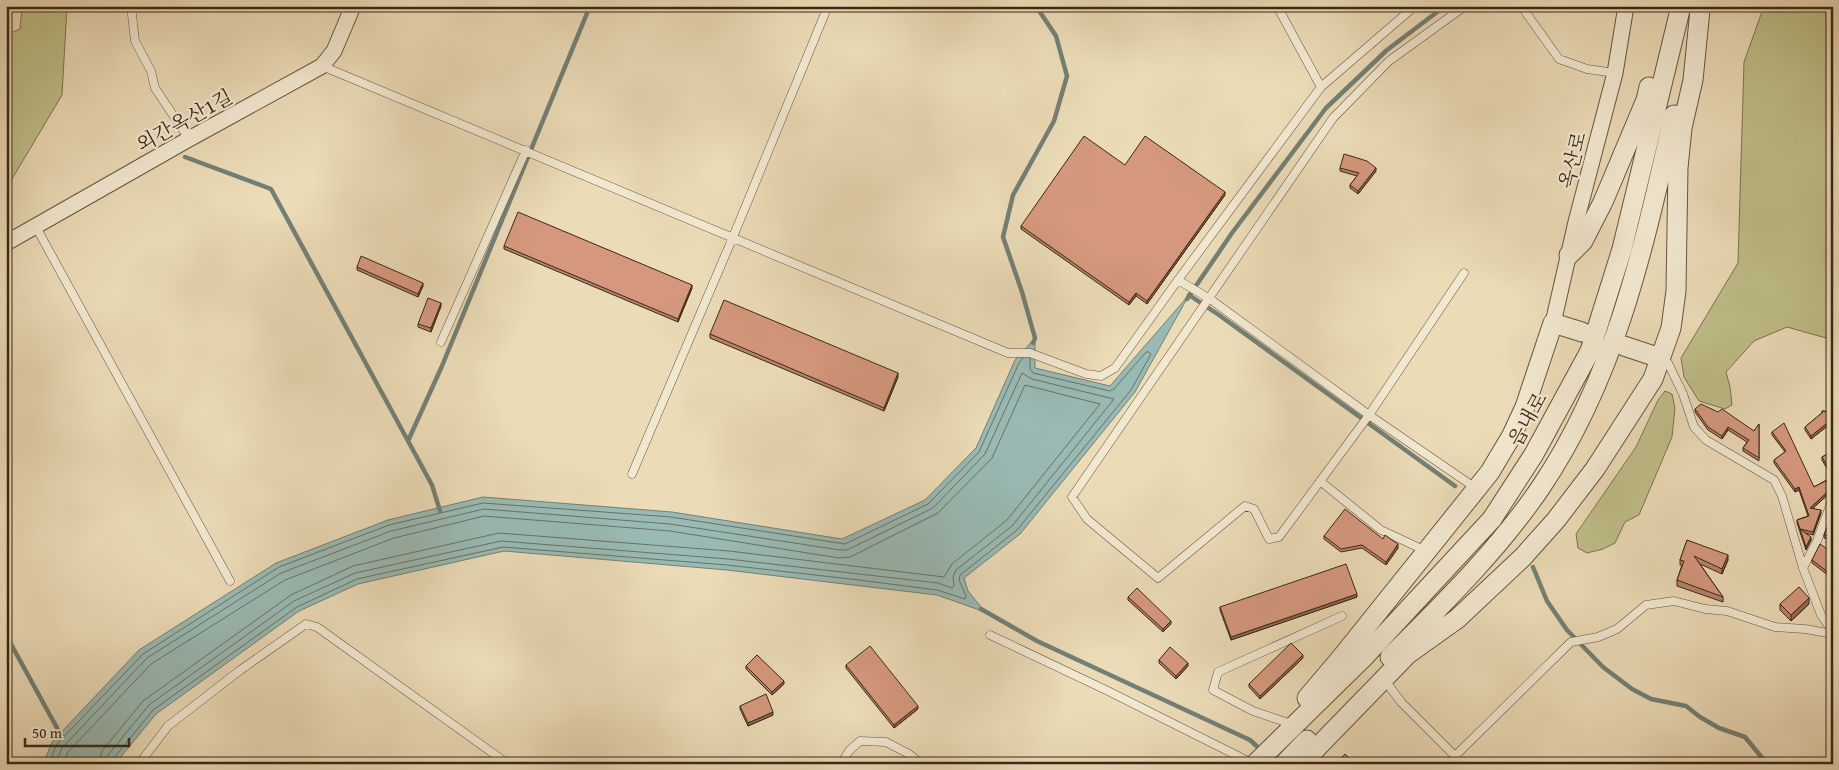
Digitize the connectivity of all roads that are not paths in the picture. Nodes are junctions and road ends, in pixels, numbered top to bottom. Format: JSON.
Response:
{"nodes":[{"id":1,"x":131,"y":6,"type":"edge"},
{"id":2,"x":353,"y":6,"type":"edge"},
{"id":3,"x":828,"y":6,"type":"edge"},
{"id":4,"x":1277,"y":6,"type":"edge"},
{"id":5,"x":1415,"y":6,"type":"edge"},
{"id":6,"x":1465,"y":6,"type":"edge"},
{"id":7,"x":1518,"y":6,"type":"edge"},
{"id":8,"x":1626,"y":6,"type":"edge"},
{"id":9,"x":1680,"y":6,"type":"edge"},
{"id":10,"x":1701,"y":8,"type":"edge"},
{"id":11,"x":322,"y":66,"type":"junction"},
{"id":12,"x":1615,"y":73,"type":"junction"},
{"id":13,"x":1321,"y":87,"type":"junction"},
{"id":14,"x":189,"y":139,"type":"junction"},
{"id":15,"x":526,"y":150,"type":"junction"},
{"id":16,"x":36,"y":227,"type":"junction"},
{"id":17,"x":733,"y":237,"type":"junction"},
{"id":18,"x":6,"y":243,"type":"edge"},
{"id":19,"x":1569,"y":255,"type":"junction"},
{"id":20,"x":1464,"y":273,"type":"dead end"},
{"id":21,"x":1178,"y":280,"type":"junction"},
{"id":22,"x":1210,"y":299,"type":"junction"},
{"id":23,"x":1554,"y":323,"type":"junction"},
{"id":24,"x":1582,"y":332,"type":"dead end"},
{"id":25,"x":440,"y":342,"type":"dead end"},
{"id":26,"x":1624,"y":346,"type":"dead end"},
{"id":27,"x":1660,"y":358,"type":"junction"},
{"id":28,"x":1369,"y":415,"type":"junction"},
{"id":29,"x":632,"y":474,"type":"dead end"},
{"id":30,"x":1320,"y":481,"type":"junction"},
{"id":31,"x":1477,"y":489,"type":"junction"},
{"id":32,"x":1833,"y":498,"type":"edge"},
{"id":33,"x":1428,"y":551,"type":"junction"},
{"id":34,"x":1803,"y":568,"type":"junction"},
{"id":35,"x":230,"y":581,"type":"dead end"},
{"id":36,"x":1342,"y":616,"type":"dead end"},
{"id":37,"x":1833,"y":633,"type":"edge"},
{"id":38,"x":990,"y":635,"type":"dead end"},
{"id":39,"x":1384,"y":678,"type":"junction"},
{"id":40,"x":1294,"y":725,"type":"junction"},
{"id":41,"x":1455,"y":756,"type":"junction"},
{"id":42,"x":1259,"y":759,"type":"edge"},
{"id":43,"x":139,"y":764,"type":"edge"},
{"id":44,"x":508,"y":764,"type":"edge"},
{"id":45,"x":841,"y":764,"type":"edge"},
{"id":46,"x":921,"y":764,"type":"edge"},
{"id":47,"x":1284,"y":764,"type":"edge"},
{"id":48,"x":1301,"y":764,"type":"edge"},
{"id":49,"x":1463,"y":764,"type":"edge"}],
"edges":[{"from":1,"to":14,"type":"lane"},
{"from":2,"to":11,"type":"street","name":"외간옥산1길"},
{"from":3,"to":17,"type":"lane"},
{"from":4,"to":13,"type":"lane"},
{"from":5,"to":13,"type":"lane"},
{"from":6,"to":22,"type":"lane"},
{"from":7,"to":12,"type":"lane"},
{"from":8,"to":12,"type":"street","name":"옥산로"},
{"from":9,"to":19,"type":"street"},
{"from":9,"to":40,"type":"street","name":"읍내로"},
{"from":10,"to":27,"type":"street"},
{"from":10,"to":47,"type":"street"},
{"from":11,"to":14,"type":"street","name":"외간옥산1길"},
{"from":11,"to":15,"type":"lane"},
{"from":12,"to":19,"type":"street","name":"옥산로"},
{"from":13,"to":21,"type":"lane"},
{"from":14,"to":16,"type":"street","name":"외간옥산1길"},
{"from":15,"to":17,"type":"lane"},
{"from":15,"to":25,"type":"lane"},
{"from":16,"to":18,"type":"street","name":"외간옥산1길"},
{"from":16,"to":35,"type":"lane"},
{"from":17,"to":21,"type":"lane"},
{"from":17,"to":29,"type":"lane"},
{"from":19,"to":23,"type":"street","name":"옥산로"},
{"from":20,"to":28,"type":"lane"},
{"from":21,"to":22,"type":"lane"},
{"from":22,"to":28,"type":"lane"},
{"from":22,"to":30,"type":"lane"},
{"from":23,"to":24,"type":"street"},
{"from":23,"to":31,"type":"street"},
{"from":26,"to":27,"type":"street"},
{"from":27,"to":34,"type":"lane"},
{"from":27,"to":39,"type":"street"},
{"from":28,"to":30,"type":"lane"},
{"from":28,"to":31,"type":"lane"},
{"from":30,"to":33,"type":"lane"},
{"from":31,"to":33,"type":"street"},
{"from":32,"to":34,"type":"lane"},
{"from":33,"to":40,"type":"street"},
{"from":34,"to":37,"type":"lane"},
{"from":36,"to":40,"type":"lane"},
{"from":37,"to":41,"type":"lane"},
{"from":38,"to":42,"type":"lane"},
{"from":39,"to":41,"type":"lane"},
{"from":39,"to":48,"type":"street"},
{"from":40,"to":42,"type":"street","name":"읍내로"},
{"from":41,"to":49,"type":"lane"},
{"from":43,"to":44,"type":"lane"},
{"from":45,"to":46,"type":"lane"}]}
